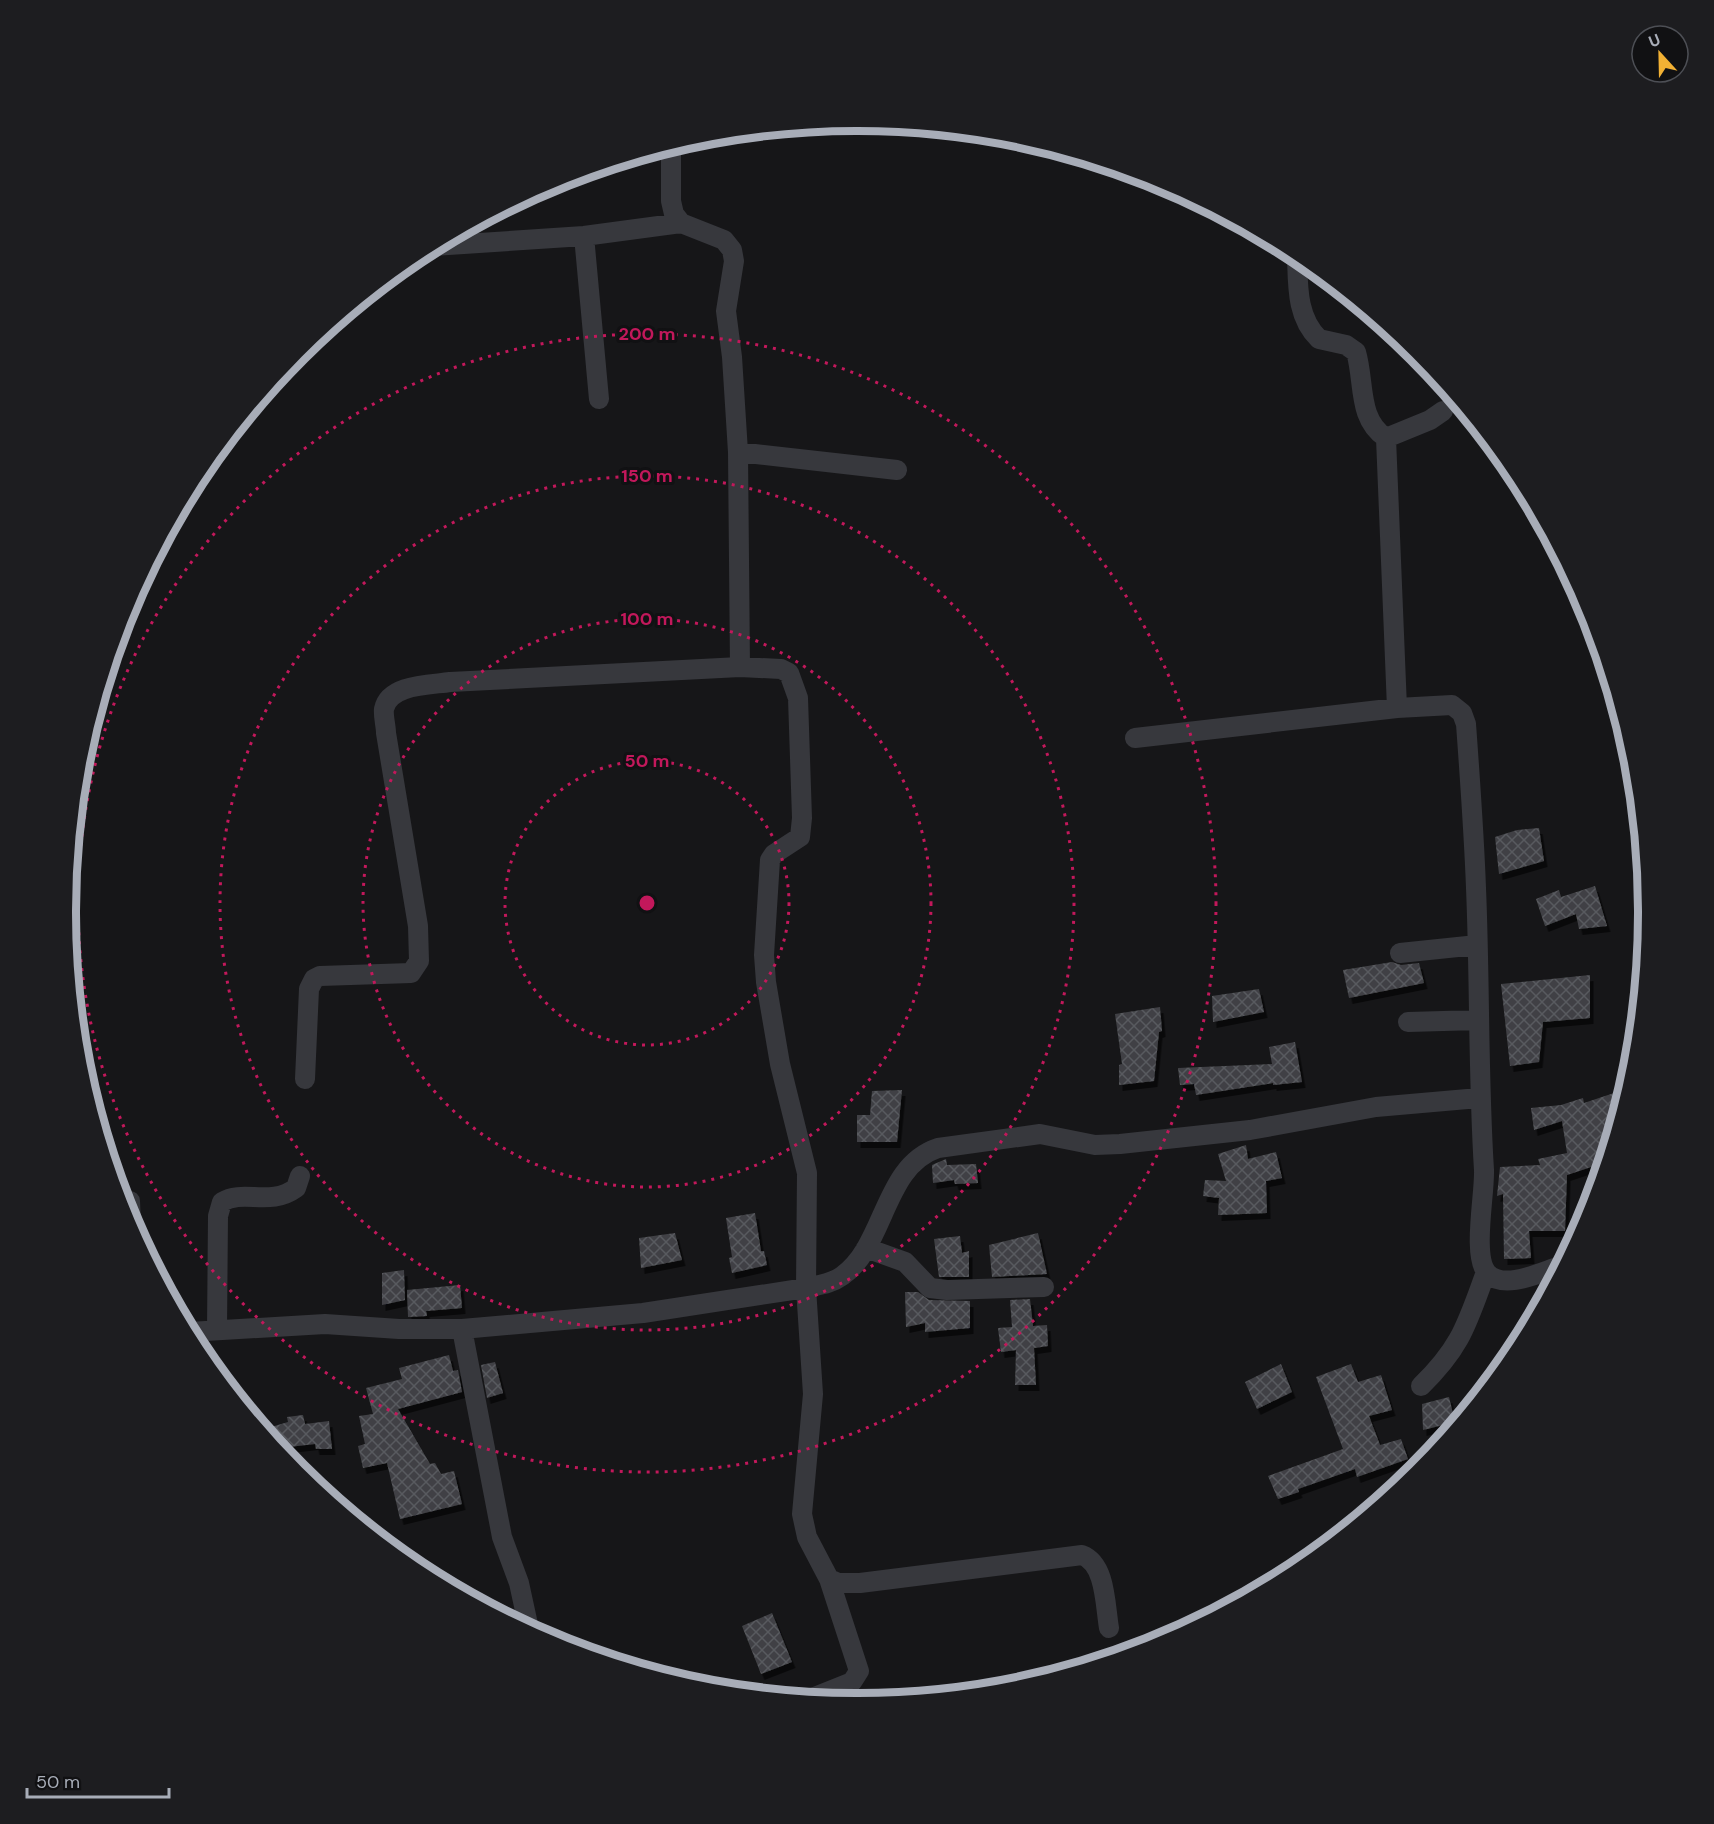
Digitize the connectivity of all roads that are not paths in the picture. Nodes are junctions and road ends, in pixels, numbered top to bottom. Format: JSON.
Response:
{"nodes":[{"id":1,"x":671,"y":154,"type":"edge"},
{"id":2,"x":681,"y":223,"type":"junction"},
{"id":3,"x":584,"y":236,"type":"junction"},
{"id":4,"x":453,"y":245,"type":"edge"},
{"id":5,"x":1297,"y":268,"type":"edge"},
{"id":6,"x":598,"y":399,"type":"dead end"},
{"id":7,"x":1443,"y":411,"type":"dead end"},
{"id":8,"x":1386,"y":438,"type":"junction"},
{"id":9,"x":738,"y":452,"type":"junction"},
{"id":10,"x":897,"y":470,"type":"dead end"},
{"id":11,"x":740,"y":667,"type":"junction"},
{"id":12,"x":1397,"y":708,"type":"junction"},
{"id":13,"x":1136,"y":738,"type":"dead end"},
{"id":14,"x":1477,"y":945,"type":"junction"},
{"id":15,"x":1400,"y":953,"type":"dead end"},
{"id":16,"x":1478,"y":1020,"type":"junction"},
{"id":17,"x":1408,"y":1022,"type":"dead end"},
{"id":18,"x":305,"y":1079,"type":"dead end"},
{"id":19,"x":1479,"y":1098,"type":"junction"},
{"id":20,"x":300,"y":1176,"type":"dead end"},
{"id":21,"x":866,"y":1248,"type":"junction"},
{"id":22,"x":1551,"y":1269,"type":"edge"},
{"id":23,"x":1486,"y":1272,"type":"junction"},
{"id":24,"x":1044,"y":1287,"type":"dead end"},
{"id":25,"x":806,"y":1288,"type":"junction"},
{"id":26,"x":462,"y":1329,"type":"junction"},
{"id":27,"x":217,"y":1330,"type":"junction"},
{"id":28,"x":199,"y":1331,"type":"edge"},
{"id":29,"x":1421,"y":1386,"type":"dead end"},
{"id":30,"x":828,"y":1579,"type":"junction"},
{"id":31,"x":527,"y":1619,"type":"edge"},
{"id":32,"x":1109,"y":1628,"type":"dead end"},
{"id":33,"x":828,"y":1692,"type":"edge"}],
"edges":[{"from":1,"to":2,"type":"street"},
{"from":2,"to":3,"type":"street"},
{"from":2,"to":9,"type":"street"},
{"from":3,"to":4,"type":"street"},
{"from":3,"to":6,"type":"street"},
{"from":5,"to":8,"type":"street"},
{"from":7,"to":8,"type":"street"},
{"from":8,"to":12,"type":"street"},
{"from":9,"to":10,"type":"street"},
{"from":9,"to":11,"type":"street"},
{"from":11,"to":18,"type":"street"},
{"from":11,"to":25,"type":"street"},
{"from":12,"to":13,"type":"street"},
{"from":12,"to":14,"type":"street"},
{"from":14,"to":15,"type":"street"},
{"from":14,"to":16,"type":"street"},
{"from":16,"to":17,"type":"street"},
{"from":16,"to":19,"type":"street"},
{"from":19,"to":21,"type":"street"},
{"from":19,"to":23,"type":"street"},
{"from":20,"to":27,"type":"street"},
{"from":21,"to":24,"type":"street"},
{"from":21,"to":25,"type":"street"},
{"from":22,"to":23,"type":"street"},
{"from":23,"to":29,"type":"street"},
{"from":25,"to":26,"type":"street"},
{"from":25,"to":30,"type":"street"},
{"from":26,"to":27,"type":"street"},
{"from":26,"to":31,"type":"street"},
{"from":27,"to":28,"type":"street"},
{"from":30,"to":32,"type":"street"},
{"from":30,"to":33,"type":"street"}]}
